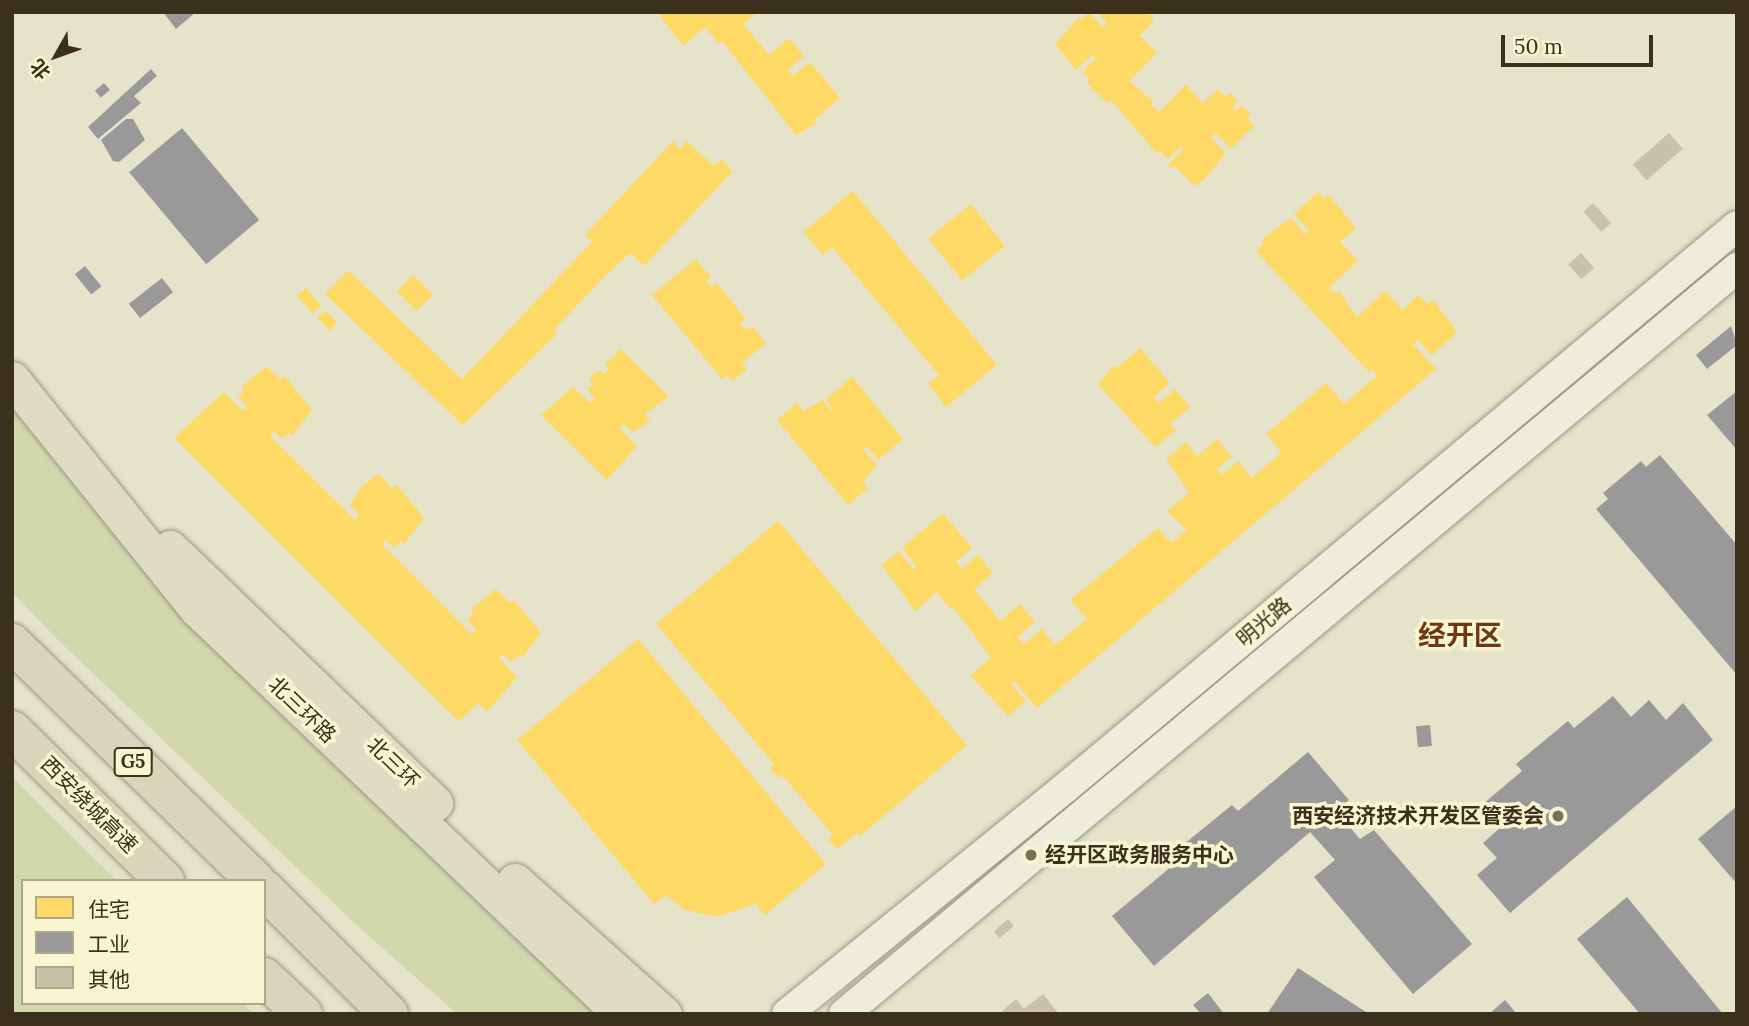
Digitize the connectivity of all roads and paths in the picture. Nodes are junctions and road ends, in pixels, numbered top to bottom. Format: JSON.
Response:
{"nodes":[{"id":1,"x":1737,"y":226,"type":"edge"},
{"id":2,"x":1737,"y":268,"type":"edge"},
{"id":3,"x":12,"y":379,"type":"edge"},
{"id":4,"x":95,"y":480,"type":"junction"},
{"id":5,"x":12,"y":643,"type":"edge"},
{"id":6,"x":12,"y":730,"type":"edge"},
{"id":7,"x":163,"y":879,"type":"edge"},
{"id":8,"x":254,"y":879,"type":"edge"},
{"id":9,"x":266,"y":891,"type":"edge"},
{"id":10,"x":303,"y":926,"type":"junction"},
{"id":11,"x":266,"y":979,"type":"edge"},
{"id":12,"x":303,"y":1014,"type":"edge"},
{"id":13,"x":389,"y":1014,"type":"edge"},
{"id":14,"x":408,"y":1014,"type":"edge"},
{"id":15,"x":621,"y":1014,"type":"edge"},
{"id":16,"x":664,"y":1014,"type":"edge"},
{"id":17,"x":787,"y":1014,"type":"edge"},
{"id":18,"x":844,"y":1014,"type":"edge"}],
"edges":[{"from":1,"to":17,"type":"main road","name":"明光路"},
{"from":2,"to":18,"type":"main road","name":"明光路"},
{"from":3,"to":4,"type":"highway","name":"北三环路"},
{"from":4,"to":15,"type":"highway","name":"北三环路"},
{"from":4,"to":16,"type":"highway","name":"北三环"},
{"from":5,"to":8,"type":"highway","number":"G5"},
{"from":6,"to":7,"type":"highway","name":"西安绕城高速"},
{"from":9,"to":10,"type":"highway"},
{"from":10,"to":13,"type":"highway"},
{"from":10,"to":14,"type":"highway"},
{"from":11,"to":12,"type":"highway"}]}
